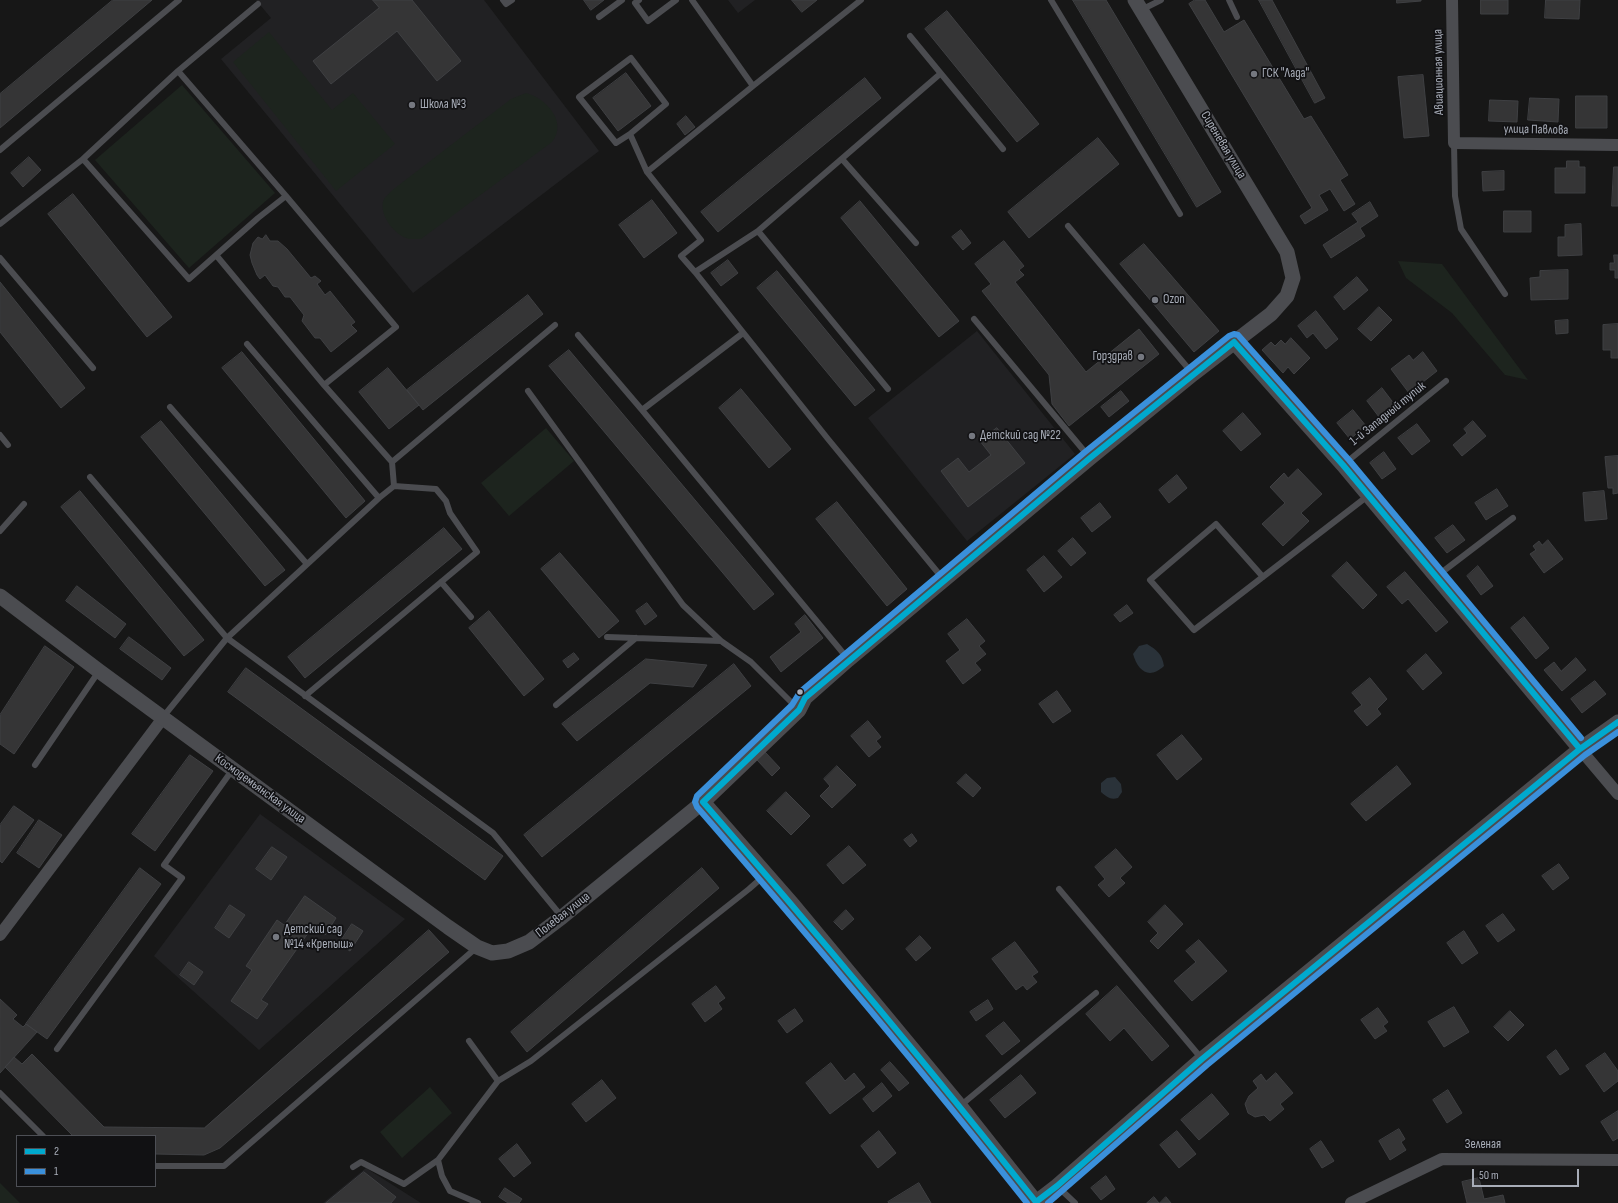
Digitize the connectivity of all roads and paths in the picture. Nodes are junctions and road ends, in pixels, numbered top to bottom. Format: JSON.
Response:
{"nodes":[{"id":1,"x":179,"y":0,"type":"edge"},
{"id":2,"x":503,"y":0,"type":"edge"},
{"id":3,"x":512,"y":0,"type":"edge"},
{"id":4,"x":622,"y":0,"type":"edge"},
{"id":5,"x":676,"y":0,"type":"edge"},
{"id":6,"x":692,"y":0,"type":"edge"},
{"id":7,"x":861,"y":0,"type":"edge"},
{"id":8,"x":1051,"y":0,"type":"edge"},
{"id":9,"x":1161,"y":0,"type":"edge"},
{"id":10,"x":1229,"y":0,"type":"edge"},
{"id":11,"x":1452,"y":0,"type":"edge"},
{"id":12,"x":635,"y":1,"type":"edge"},
{"id":13,"x":258,"y":4,"type":"dead end"},
{"id":14,"x":1138,"y":5,"type":"edge"},
{"id":15,"x":599,"y":17,"type":"dead end"},
{"id":16,"x":1237,"y":17,"type":"dead end"},
{"id":17,"x":910,"y":36,"type":"dead end"},
{"id":18,"x":178,"y":71,"type":"junction"},
{"id":19,"x":940,"y":74,"type":"junction"},
{"id":20,"x":753,"y":86,"type":"junction"},
{"id":21,"x":630,"y":134,"type":"junction"},
{"id":22,"x":1454,"y":143,"type":"junction"},
{"id":23,"x":1618,"y":145,"type":"edge"},
{"id":24,"x":1003,"y":149,"type":"dead end"},
{"id":25,"x":0,"y":150,"type":"edge"},
{"id":26,"x":83,"y":159,"type":"junction"},
{"id":27,"x":842,"y":159,"type":"junction"},
{"id":28,"x":647,"y":172,"type":"junction"},
{"id":29,"x":286,"y":196,"type":"junction"},
{"id":30,"x":1180,"y":214,"type":"dead end"},
{"id":31,"x":0,"y":224,"type":"edge"},
{"id":32,"x":1068,"y":226,"type":"dead end"},
{"id":33,"x":758,"y":231,"type":"junction"},
{"id":34,"x":916,"y":243,"type":"dead end"},
{"id":35,"x":216,"y":256,"type":"junction"},
{"id":36,"x":0,"y":258,"type":"edge"},
{"id":37,"x":695,"y":272,"type":"junction"},
{"id":38,"x":1504,"y":294,"type":"dead end"},
{"id":39,"x":1287,"y":296,"type":"joint"},
{"id":40,"x":974,"y":319,"type":"dead end"},
{"id":41,"x":555,"y":325,"type":"dead end"},
{"id":42,"x":743,"y":333,"type":"junction"},
{"id":43,"x":578,"y":334,"type":"dead end"},
{"id":44,"x":1234,"y":342,"type":"junction"},
{"id":45,"x":247,"y":344,"type":"dead end"},
{"id":46,"x":93,"y":368,"type":"dead end"},
{"id":47,"x":1193,"y":374,"type":"junction"},
{"id":48,"x":1446,"y":381,"type":"dead end"},
{"id":49,"x":324,"y":385,"type":"junction"},
{"id":50,"x":888,"y":389,"type":"dead end"},
{"id":51,"x":528,"y":391,"type":"dead end"},
{"id":52,"x":170,"y":407,"type":"dead end"},
{"id":53,"x":642,"y":410,"type":"junction"},
{"id":54,"x":0,"y":435,"type":"edge"},
{"id":55,"x":8,"y":445,"type":"dead end"},
{"id":56,"x":1090,"y":458,"type":"junction"},
{"id":57,"x":392,"y":462,"type":"junction"},
{"id":58,"x":1343,"y":465,"type":"junction"},
{"id":59,"x":90,"y":477,"type":"dead end"},
{"id":60,"x":394,"y":486,"type":"junction"},
{"id":61,"x":1369,"y":495,"type":"junction"},
{"id":62,"x":379,"y":498,"type":"junction"},
{"id":63,"x":24,"y":504,"type":"dead end"},
{"id":64,"x":1513,"y":518,"type":"dead end"},
{"id":65,"x":0,"y":531,"type":"edge"},
{"id":66,"x":307,"y":564,"type":"junction"},
{"id":67,"x":1436,"y":576,"type":"junction"},
{"id":68,"x":1263,"y":577,"type":"junction"},
{"id":69,"x":945,"y":580,"type":"junction"},
{"id":70,"x":441,"y":582,"type":"junction"},
{"id":71,"x":0,"y":596,"type":"edge"},
{"id":72,"x":471,"y":616,"type":"dead end"},
{"id":73,"x":607,"y":637,"type":"dead end"},
{"id":74,"x":227,"y":638,"type":"junction"},
{"id":75,"x":636,"y":638,"type":"junction"},
{"id":76,"x":721,"y":641,"type":"junction"},
{"id":77,"x":848,"y":660,"type":"junction"},
{"id":78,"x":99,"y":672,"type":"junction"},
{"id":79,"x":305,"y":696,"type":"junction"},
{"id":80,"x":556,"y":705,"type":"dead end"},
{"id":81,"x":799,"y":710,"type":"junction"},
{"id":82,"x":163,"y":718,"type":"junction"},
{"id":83,"x":1618,"y":722,"type":"edge"},
{"id":84,"x":1580,"y":749,"type":"junction"},
{"id":85,"x":34,"y":765,"type":"dead end"},
{"id":86,"x":233,"y":769,"type":"junction"},
{"id":87,"x":1618,"y":794,"type":"edge"},
{"id":88,"x":703,"y":802,"type":"junction"},
{"id":89,"x":766,"y":874,"type":"junction"},
{"id":90,"x":1060,"y":890,"type":"dead end"},
{"id":91,"x":562,"y":917,"type":"junction"},
{"id":92,"x":2,"y":929,"type":"edge"},
{"id":93,"x":529,"y":942,"type":"joint"},
{"id":94,"x":477,"y":947,"type":"junction"},
{"id":95,"x":1096,"y":993,"type":"dead end"},
{"id":96,"x":468,"y":1041,"type":"dead end"},
{"id":97,"x":57,"y":1049,"type":"dead end"},
{"id":98,"x":1202,"y":1059,"type":"junction"},
{"id":99,"x":498,"y":1081,"type":"junction"},
{"id":100,"x":0,"y":1093,"type":"edge"},
{"id":101,"x":960,"y":1106,"type":"junction"},
{"id":102,"x":42,"y":1135,"type":"edge"},
{"id":103,"x":438,"y":1160,"type":"junction"},
{"id":104,"x":1618,"y":1160,"type":"edge"},
{"id":105,"x":156,"y":1166,"type":"edge"},
{"id":106,"x":353,"y":1167,"type":"dead end"},
{"id":107,"x":1057,"y":1186,"type":"junction"},
{"id":108,"x":1354,"y":1201,"type":"edge"},
{"id":109,"x":478,"y":1203,"type":"edge"},
{"id":110,"x":1035,"y":1203,"type":"edge"},
{"id":111,"x":1074,"y":1203,"type":"edge"}],
"edges":[{"from":1,"to":25,"type":"lane"},
{"from":2,"to":3,"type":"lane"},
{"from":4,"to":15,"type":"lane"},
{"from":5,"to":12,"type":"lane"},
{"from":6,"to":20,"type":"lane"},
{"from":7,"to":20,"type":"lane"},
{"from":8,"to":30,"type":"lane"},
{"from":9,"to":14,"type":"lane"},
{"from":10,"to":16,"type":"lane"},
{"from":11,"to":22,"type":"street","name":"Авиационная улица"},
{"from":13,"to":18,"type":"lane"},
{"from":14,"to":39,"type":"street","name":"Сиреневая улица"},
{"from":17,"to":19,"type":"lane"},
{"from":18,"to":26,"type":"lane"},
{"from":18,"to":29,"type":"lane"},
{"from":19,"to":24,"type":"lane"},
{"from":19,"to":27,"type":"lane"},
{"from":20,"to":28,"type":"lane"},
{"from":21,"to":21,"type":"lane"},
{"from":21,"to":28,"type":"lane"},
{"from":22,"to":23,"type":"street","name":"улица Павлова"},
{"from":22,"to":38,"type":"lane"},
{"from":26,"to":31,"type":"lane"},
{"from":26,"to":35,"type":"lane"},
{"from":27,"to":33,"type":"lane"},
{"from":27,"to":34,"type":"lane"},
{"from":28,"to":37,"type":"lane"},
{"from":29,"to":35,"type":"lane"},
{"from":29,"to":49,"type":"lane"},
{"from":32,"to":47,"type":"lane"},
{"from":33,"to":37,"type":"lane"},
{"from":33,"to":50,"type":"lane"},
{"from":35,"to":49,"type":"lane"},
{"from":36,"to":46,"type":"lane"},
{"from":37,"to":42,"type":"lane"},
{"from":39,"to":44,"type":"street","name":"Полевая улица"},
{"from":40,"to":56,"type":"lane"},
{"from":41,"to":57,"type":"lane"},
{"from":42,"to":53,"type":"lane"},
{"from":42,"to":69,"type":"lane"},
{"from":43,"to":53,"type":"lane"},
{"from":44,"to":47,"type":"street","name":"Полевая улица"},
{"from":44,"to":58,"type":"street"},
{"from":45,"to":62,"type":"lane"},
{"from":47,"to":56,"type":"street","name":"Полевая улица"},
{"from":48,"to":58,"type":"lane","name":"1-й Западный тупик"},
{"from":49,"to":57,"type":"lane"},
{"from":51,"to":76,"type":"lane"},
{"from":52,"to":66,"type":"lane"},
{"from":53,"to":77,"type":"lane"},
{"from":54,"to":55,"type":"lane"},
{"from":56,"to":69,"type":"street","name":"Полевая улица"},
{"from":57,"to":60,"type":"lane"},
{"from":58,"to":61,"type":"street"},
{"from":59,"to":74,"type":"lane"},
{"from":60,"to":62,"type":"lane"},
{"from":60,"to":70,"type":"lane"},
{"from":61,"to":67,"type":"street"},
{"from":61,"to":68,"type":"lane"},
{"from":62,"to":66,"type":"lane"},
{"from":63,"to":65,"type":"lane"},
{"from":64,"to":67,"type":"lane"},
{"from":66,"to":74,"type":"lane"},
{"from":67,"to":84,"type":"street"},
{"from":68,"to":68,"type":"lane"},
{"from":69,"to":77,"type":"street","name":"Полевая улица"},
{"from":70,"to":72,"type":"lane"},
{"from":70,"to":79,"type":"lane"},
{"from":71,"to":78,"type":"street","name":"Космодемьянская улица"},
{"from":73,"to":75,"type":"lane"},
{"from":74,"to":79,"type":"lane"},
{"from":74,"to":82,"type":"lane"},
{"from":75,"to":76,"type":"lane"},
{"from":75,"to":80,"type":"lane"},
{"from":76,"to":81,"type":"lane"},
{"from":77,"to":81,"type":"street","name":"Полевая улица"},
{"from":78,"to":82,"type":"street","name":"Космодемьянская улица"},
{"from":78,"to":85,"type":"lane"},
{"from":79,"to":91,"type":"lane"},
{"from":81,"to":88,"type":"street","name":"Полевая улица"},
{"from":82,"to":86,"type":"street","name":"Космодемьянская улица"},
{"from":82,"to":92,"type":"street"},
{"from":83,"to":84,"type":"street"},
{"from":84,"to":87,"type":"street"},
{"from":84,"to":98,"type":"street"},
{"from":86,"to":94,"type":"street","name":"Космодемьянская улица"},
{"from":86,"to":97,"type":"lane"},
{"from":88,"to":89,"type":"street"},
{"from":88,"to":91,"type":"street","name":"Полевая улица"},
{"from":89,"to":99,"type":"lane"},
{"from":89,"to":101,"type":"street"},
{"from":90,"to":98,"type":"lane"},
{"from":91,"to":93,"type":"street","name":"Полевая улица"},
{"from":93,"to":94,"type":"street","name":"Космодемьянская улица"},
{"from":94,"to":105,"type":"lane"},
{"from":95,"to":101,"type":"lane"},
{"from":96,"to":99,"type":"lane"},
{"from":98,"to":107,"type":"street"},
{"from":99,"to":103,"type":"lane"},
{"from":100,"to":102,"type":"lane"},
{"from":101,"to":110,"type":"street"},
{"from":103,"to":106,"type":"lane"},
{"from":103,"to":109,"type":"lane"},
{"from":104,"to":108,"type":"street","name":"Зеленая"},
{"from":107,"to":110,"type":"street"},
{"from":107,"to":111,"type":"lane"}]}
